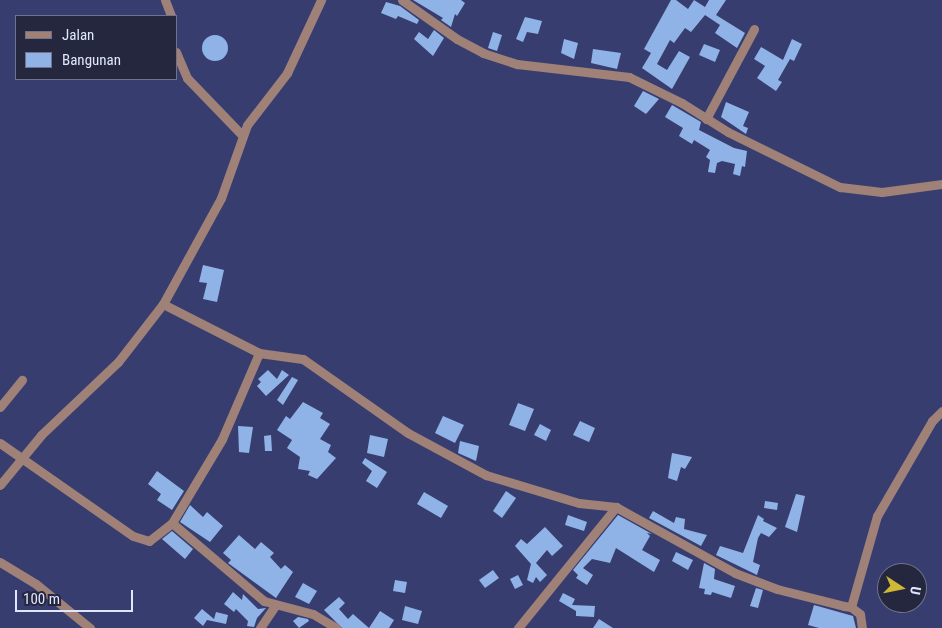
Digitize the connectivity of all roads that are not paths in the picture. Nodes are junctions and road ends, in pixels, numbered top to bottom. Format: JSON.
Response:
{"nodes":[{"id":1,"x":166,"y":0,"type":"edge"},
{"id":2,"x":321,"y":0,"type":"edge"},
{"id":3,"x":402,"y":0,"type":"edge"},
{"id":4,"x":171,"y":15,"type":"edge"},
{"id":5,"x":754,"y":29,"type":"dead end"},
{"id":6,"x":178,"y":57,"type":"edge"},
{"id":7,"x":706,"y":119,"type":"junction"},
{"id":8,"x":242,"y":135,"type":"junction"},
{"id":9,"x":942,"y":184,"type":"edge"},
{"id":10,"x":163,"y":304,"type":"junction"},
{"id":11,"x":259,"y":353,"type":"junction"},
{"id":12,"x":22,"y":380,"type":"dead end"},
{"id":13,"x":0,"y":407,"type":"edge"},
{"id":14,"x":942,"y":411,"type":"edge"},
{"id":15,"x":0,"y":444,"type":"edge"},
{"id":16,"x":24,"y":458,"type":"junction"},
{"id":17,"x":0,"y":486,"type":"edge"},
{"id":18,"x":616,"y":507,"type":"junction"},
{"id":19,"x":172,"y":523,"type":"junction"},
{"id":20,"x":0,"y":562,"type":"edge"},
{"id":21,"x":275,"y":606,"type":"junction"},
{"id":22,"x":851,"y":607,"type":"junction"},
{"id":23,"x":90,"y":628,"type":"edge"},
{"id":24,"x":260,"y":628,"type":"edge"},
{"id":25,"x":336,"y":628,"type":"edge"},
{"id":26,"x":518,"y":628,"type":"edge"},
{"id":27,"x":862,"y":628,"type":"edge"}],
"edges":[{"from":1,"to":4,"type":"street"},
{"from":2,"to":8,"type":"street"},
{"from":3,"to":7,"type":"street"},
{"from":5,"to":7,"type":"street"},
{"from":6,"to":8,"type":"street"},
{"from":7,"to":9,"type":"street"},
{"from":8,"to":10,"type":"street"},
{"from":10,"to":11,"type":"street"},
{"from":10,"to":16,"type":"street"},
{"from":11,"to":18,"type":"street"},
{"from":11,"to":19,"type":"street"},
{"from":12,"to":13,"type":"street"},
{"from":14,"to":22,"type":"street"},
{"from":15,"to":16,"type":"street"},
{"from":16,"to":17,"type":"street"},
{"from":16,"to":19,"type":"street"},
{"from":18,"to":22,"type":"street"},
{"from":18,"to":26,"type":"street"},
{"from":19,"to":21,"type":"street"},
{"from":20,"to":23,"type":"street"},
{"from":21,"to":24,"type":"street"},
{"from":21,"to":25,"type":"street"},
{"from":22,"to":27,"type":"street"}]}
